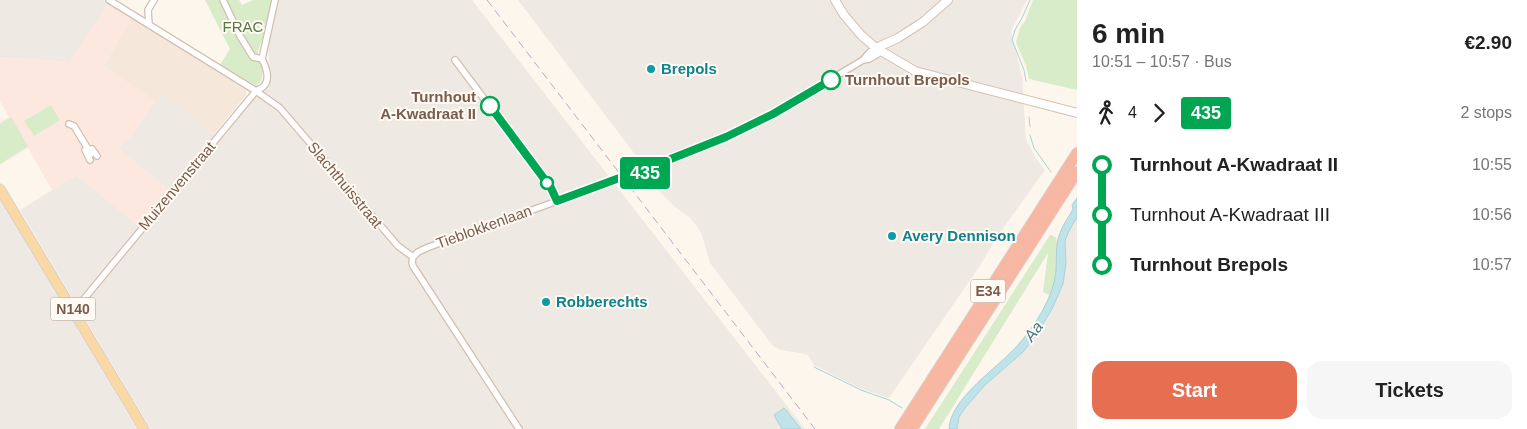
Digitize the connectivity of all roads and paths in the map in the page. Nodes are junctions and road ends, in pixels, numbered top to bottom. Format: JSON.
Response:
{"nodes":[{"id":1,"x":109,"y":0,"type":"edge"},
{"id":2,"x":154,"y":0,"type":"edge"},
{"id":3,"x":223,"y":0,"type":"edge"},
{"id":4,"x":275,"y":0,"type":"edge"},
{"id":5,"x":835,"y":0,"type":"edge"},
{"id":6,"x":948,"y":0,"type":"edge"},
{"id":7,"x":148,"y":10,"type":"junction"},
{"id":8,"x":134,"y":15,"type":"junction"},
{"id":9,"x":149,"y":25,"type":"junction"},
{"id":10,"x":878,"y":50,"type":"junction"},
{"id":11,"x":262,"y":59,"type":"junction"},
{"id":12,"x":455,"y":60,"type":"dead end"},
{"id":13,"x":256,"y":91,"type":"junction"},
{"id":14,"x":1074,"y":112,"type":"edge"},
{"id":15,"x":69,"y":124,"type":"dead end"},
{"id":16,"x":89,"y":147,"type":"junction"},
{"id":17,"x":1077,"y":153,"type":"edge"},
{"id":18,"x":97,"y":156,"type":"dead end"},
{"id":19,"x":1077,"y":172,"type":"edge"},
{"id":20,"x":0,"y":189,"type":"edge"},
{"id":21,"x":557,"y":201,"type":"junction"},
{"id":22,"x":413,"y":257,"type":"junction"},
{"id":23,"x":74,"y":311,"type":"junction"},
{"id":24,"x":144,"y":429,"type":"edge"},
{"id":25,"x":518,"y":429,"type":"edge"},
{"id":26,"x":900,"y":429,"type":"edge"},
{"id":27,"x":912,"y":429,"type":"edge"}],
"edges":[{"from":1,"to":8,"type":"street","name":"Slachthuisstraat"},
{"from":2,"to":7,"type":"street"},
{"from":3,"to":11,"type":"street"},
{"from":4,"to":11,"type":"street","name":"Muizenvenstraat"},
{"from":5,"to":10,"type":"street"},
{"from":6,"to":10,"type":"street"},
{"from":7,"to":8,"type":"street"},
{"from":7,"to":9,"type":"street"},
{"from":8,"to":9,"type":"street","name":"Slachthuisstraat"},
{"from":9,"to":13,"type":"street","name":"Slachthuisstraat"},
{"from":10,"to":14,"type":"street"},
{"from":10,"to":21,"type":"street","name":"Tieblokkenlaan"},
{"from":11,"to":13,"type":"street","name":"Muizenvenstraat"},
{"from":12,"to":21,"type":"street"},
{"from":13,"to":22,"type":"street","name":"Slachthuisstraat"},
{"from":13,"to":23,"type":"street","name":"Muizenvenstraat"},
{"from":15,"to":16,"type":"street"},
{"from":16,"to":16,"type":"street"},
{"from":16,"to":18,"type":"street"},
{"from":17,"to":26,"type":"highway","number":"E34"},
{"from":19,"to":27,"type":"highway","number":"E34"},
{"from":20,"to":23,"type":"main road","number":"N140"},
{"from":21,"to":22,"type":"street","name":"Tieblokkenlaan"},
{"from":22,"to":25,"type":"street","name":"Slachthuisstraat"},
{"from":23,"to":24,"type":"main road","number":"N140"}]}
